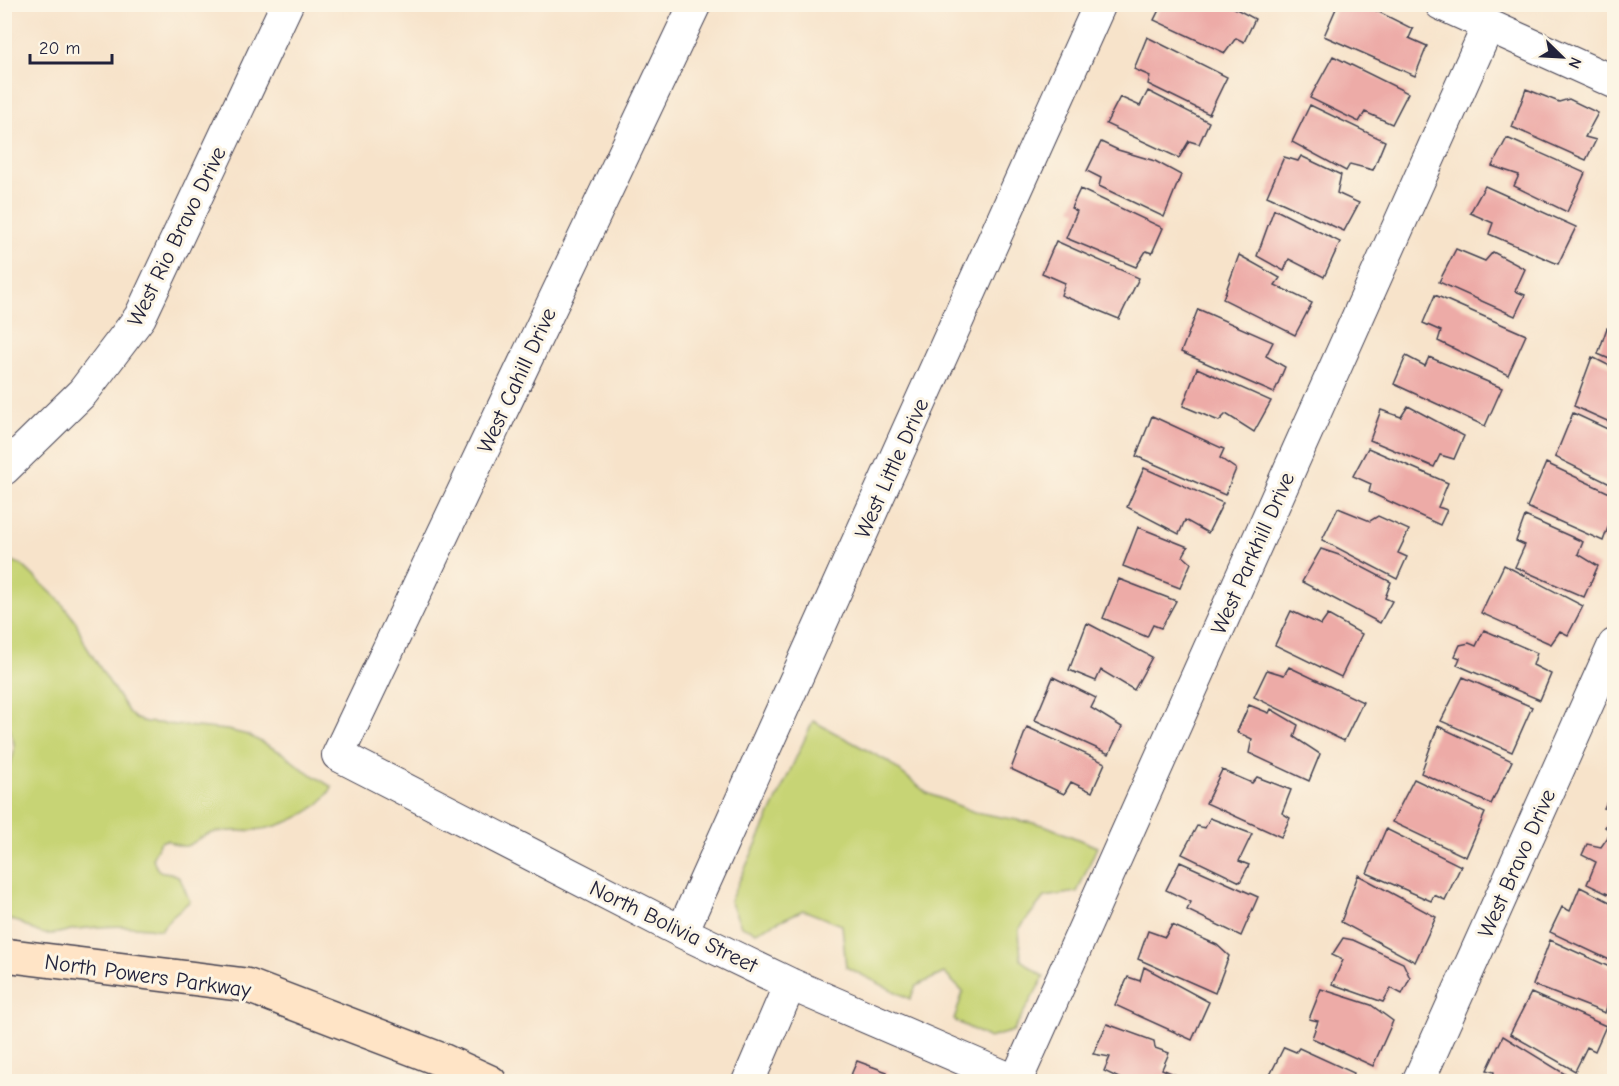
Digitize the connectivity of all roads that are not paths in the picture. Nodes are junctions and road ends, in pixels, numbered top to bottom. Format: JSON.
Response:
{"nodes":[{"id":1,"x":287,"y":4,"type":"edge"},
{"id":2,"x":695,"y":4,"type":"edge"},
{"id":3,"x":1100,"y":4,"type":"edge"},
{"id":4,"x":1441,"y":4,"type":"edge"},
{"id":5,"x":1488,"y":26,"type":"junction"},
{"id":6,"x":1614,"y":82,"type":"edge"},
{"id":7,"x":4,"y":469,"type":"edge"},
{"id":8,"x":1614,"y":645,"type":"edge"},
{"id":9,"x":338,"y":756,"type":"joint"},
{"id":10,"x":682,"y":932,"type":"junction"},
{"id":11,"x":4,"y":955,"type":"edge"},
{"id":12,"x":790,"y":984,"type":"junction"},
{"id":13,"x":1016,"y":1081,"type":"edge"},
{"id":14,"x":490,"y":1082,"type":"edge"},
{"id":15,"x":748,"y":1082,"type":"edge"},
{"id":16,"x":1418,"y":1082,"type":"edge"}],
"edges":[{"from":1,"to":7,"type":"street","name":"West Rio Bravo Drive"},
{"from":2,"to":9,"type":"street","name":"West Cahill Drive"},
{"from":3,"to":10,"type":"street","name":"West Little Drive"},
{"from":4,"to":5,"type":"street"},
{"from":5,"to":6,"type":"street"},
{"from":5,"to":13,"type":"street","name":"West Parkhill Drive"},
{"from":8,"to":16,"type":"street","name":"West Bravo Drive"},
{"from":9,"to":10,"type":"street","name":"North Bolivia Street"},
{"from":10,"to":12,"type":"street","name":"North Bolivia Street"},
{"from":11,"to":14,"type":"street","name":"North Powers Parkway"},
{"from":12,"to":13,"type":"street","name":"North Bolivia Street"},
{"from":12,"to":15,"type":"street"}]}
